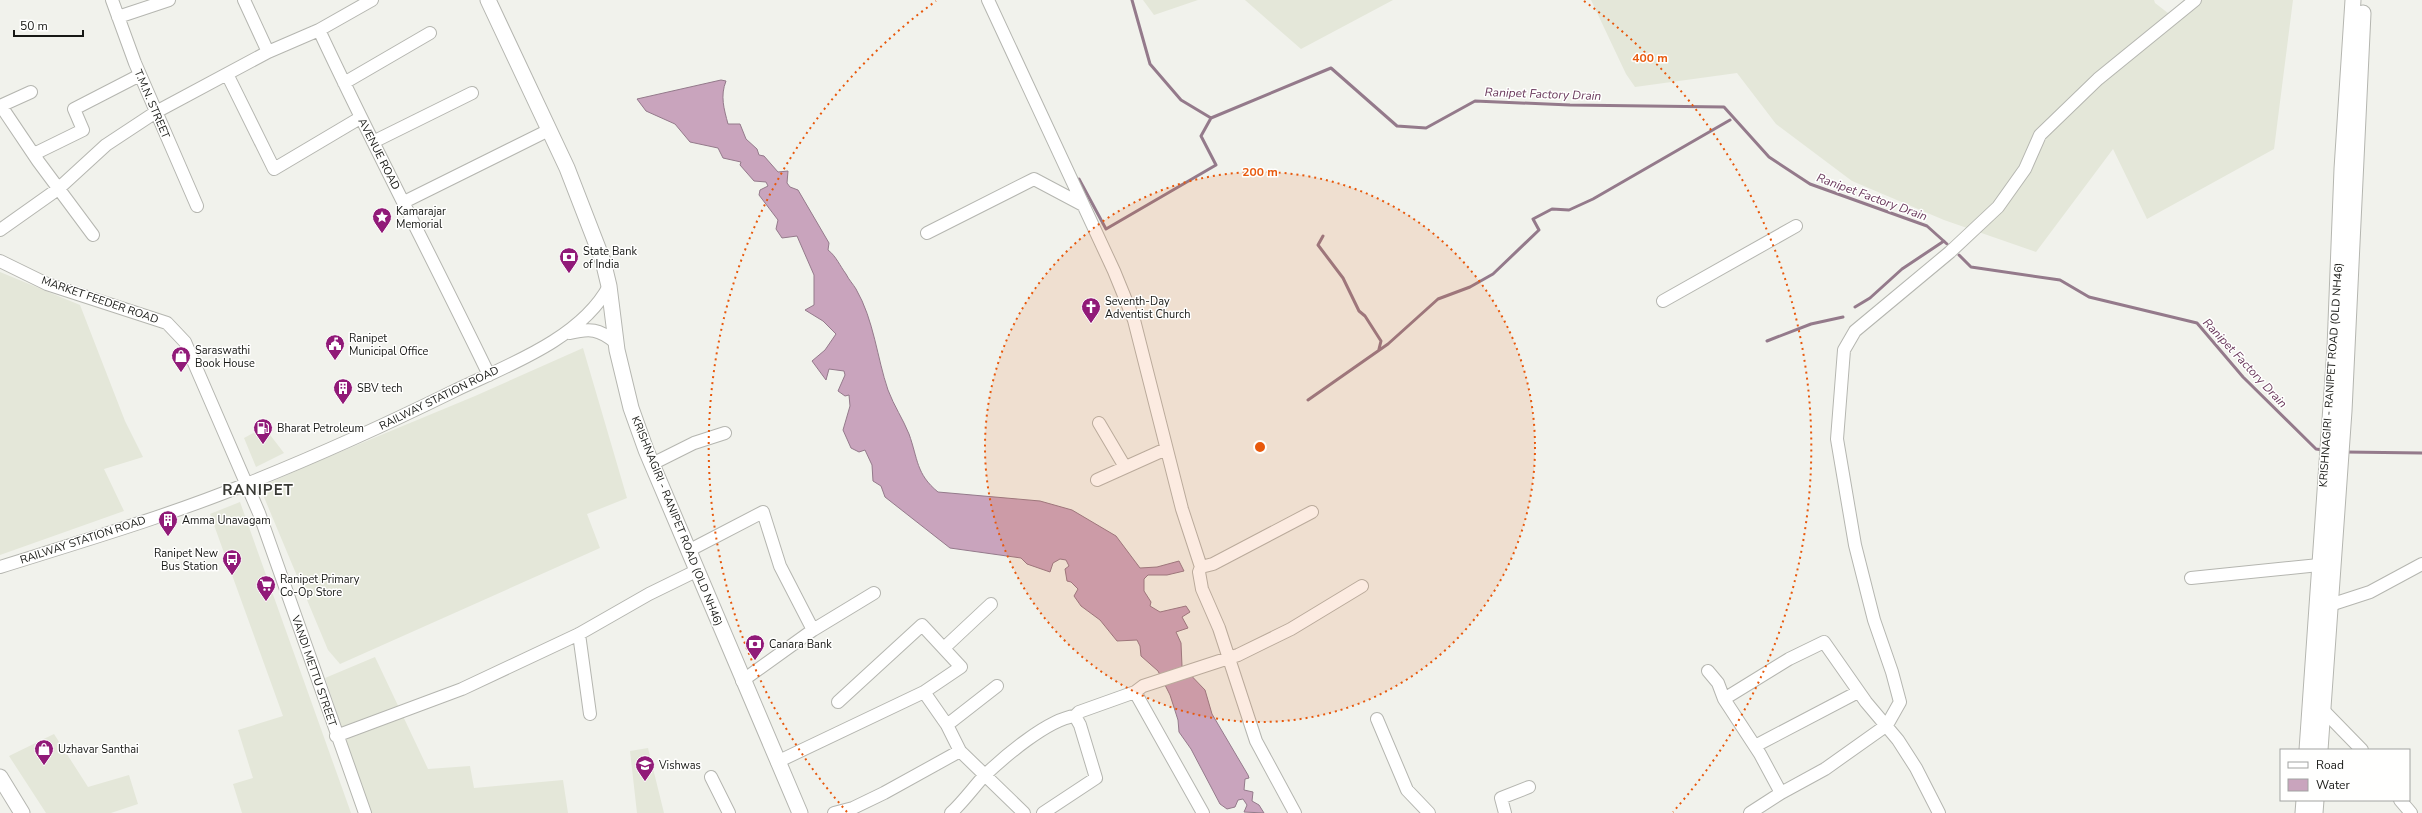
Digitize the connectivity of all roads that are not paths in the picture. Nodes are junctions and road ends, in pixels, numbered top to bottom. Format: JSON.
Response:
{"nodes":[{"id":1,"x":112,"y":0,"type":"edge"},
{"id":2,"x":169,"y":0,"type":"edge"},
{"id":3,"x":244,"y":0,"type":"edge"},
{"id":4,"x":372,"y":0,"type":"edge"},
{"id":5,"x":488,"y":0,"type":"edge"},
{"id":6,"x":988,"y":0,"type":"edge"},
{"id":7,"x":2195,"y":0,"type":"edge"},
{"id":8,"x":2353,"y":0,"type":"edge"},
{"id":9,"x":2363,"y":0,"type":"edge"},
{"id":10,"x":118,"y":17,"type":"junction"},
{"id":11,"x":319,"y":30,"type":"junction"},
{"id":12,"x":430,"y":33,"type":"dead end"},
{"id":13,"x":268,"y":52,"type":"junction"},
{"id":14,"x":227,"y":74,"type":"junction"},
{"id":15,"x":140,"y":75,"type":"junction"},
{"id":16,"x":344,"y":83,"type":"junction"},
{"id":17,"x":31,"y":92,"type":"dead end"},
{"id":18,"x":472,"y":93,"type":"dead end"},
{"id":19,"x":1,"y":106,"type":"edge"},
{"id":20,"x":156,"y":112,"type":"junction"},
{"id":21,"x":360,"y":118,"type":"junction"},
{"id":22,"x":549,"y":130,"type":"junction"},
{"id":23,"x":373,"y":142,"type":"junction"},
{"id":24,"x":34,"y":154,"type":"junction"},
{"id":25,"x":58,"y":189,"type":"junction"},
{"id":26,"x":404,"y":202,"type":"junction"},
{"id":27,"x":1083,"y":205,"type":"junction"},
{"id":28,"x":197,"y":206,"type":"dead end"},
{"id":29,"x":1796,"y":226,"type":"dead end"},
{"id":30,"x":0,"y":230,"type":"edge"},
{"id":31,"x":927,"y":233,"type":"dead end"},
{"id":32,"x":93,"y":236,"type":"dead end"},
{"id":33,"x":0,"y":261,"type":"edge"},
{"id":34,"x":609,"y":286,"type":"junction"},
{"id":35,"x":1663,"y":301,"type":"dead end"},
{"id":36,"x":567,"y":334,"type":"junction"},
{"id":37,"x":615,"y":342,"type":"junction"},
{"id":38,"x":489,"y":374,"type":"junction"},
{"id":39,"x":1099,"y":423,"type":"dead end"},
{"id":40,"x":725,"y":433,"type":"dead end"},
{"id":41,"x":1166,"y":449,"type":"junction"},
{"id":42,"x":652,"y":464,"type":"junction"},
{"id":43,"x":1125,"y":467,"type":"junction"},
{"id":44,"x":1097,"y":480,"type":"dead end"},
{"id":45,"x":247,"y":484,"type":"junction"},
{"id":46,"x":1312,"y":512,"type":"dead end"},
{"id":47,"x":688,"y":551,"type":"junction"},
{"id":48,"x":2422,"y":564,"type":"edge"},
{"id":49,"x":2319,"y":565,"type":"junction"},
{"id":50,"x":0,"y":567,"type":"edge"},
{"id":51,"x":1201,"y":567,"type":"junction"},
{"id":52,"x":696,"y":571,"type":"junction"},
{"id":53,"x":2191,"y":578,"type":"dead end"},
{"id":54,"x":1362,"y":586,"type":"dead end"},
{"id":55,"x":874,"y":593,"type":"dead end"},
{"id":56,"x":990,"y":604,"type":"dead end"},
{"id":57,"x":2330,"y":605,"type":"junction"},
{"id":58,"x":813,"y":630,"type":"junction"},
{"id":59,"x":579,"y":634,"type":"junction"},
{"id":60,"x":944,"y":648,"type":"junction"},
{"id":61,"x":1227,"y":657,"type":"junction"},
{"id":62,"x":1708,"y":671,"type":"dead end"},
{"id":63,"x":742,"y":681,"type":"junction"},
{"id":64,"x":997,"y":686,"type":"dead end"},
{"id":65,"x":924,"y":692,"type":"junction"},
{"id":66,"x":1135,"y":692,"type":"junction"},
{"id":67,"x":1858,"y":692,"type":"junction"},
{"id":68,"x":1724,"y":699,"type":"junction"},
{"id":69,"x":838,"y":702,"type":"dead end"},
{"id":70,"x":2323,"y":710,"type":"junction"},
{"id":71,"x":590,"y":714,"type":"dead end"},
{"id":72,"x":1075,"y":716,"type":"junction"},
{"id":73,"x":1377,"y":719,"type":"dead end"},
{"id":74,"x":947,"y":725,"type":"junction"},
{"id":75,"x":1887,"y":725,"type":"junction"},
{"id":76,"x":336,"y":736,"type":"junction"},
{"id":77,"x":1755,"y":746,"type":"junction"},
{"id":78,"x":2307,"y":749,"type":"edge"},
{"id":79,"x":2320,"y":749,"type":"edge"},
{"id":80,"x":2361,"y":749,"type":"edge"},
{"id":81,"x":960,"y":751,"type":"junction"},
{"id":82,"x":777,"y":762,"type":"junction"},
{"id":83,"x":984,"y":776,"type":"junction"},
{"id":84,"x":0,"y":777,"type":"edge"},
{"id":85,"x":711,"y":777,"type":"dead end"},
{"id":86,"x":1529,"y":787,"type":"dead end"},
{"id":87,"x":1780,"y":793,"type":"junction"},
{"id":88,"x":2304,"y":801,"type":"edge"},
{"id":89,"x":2316,"y":801,"type":"edge"},
{"id":90,"x":2401,"y":801,"type":"edge"},
{"id":91,"x":854,"y":810,"type":"edge"},
{"id":92,"x":22,"y":813,"type":"edge"},
{"id":93,"x":365,"y":813,"type":"edge"},
{"id":94,"x":729,"y":813,"type":"edge"},
{"id":95,"x":800,"y":813,"type":"edge"},
{"id":96,"x":834,"y":813,"type":"edge"},
{"id":97,"x":951,"y":813,"type":"edge"},
{"id":98,"x":1024,"y":813,"type":"edge"},
{"id":99,"x":1043,"y":813,"type":"edge"},
{"id":100,"x":1202,"y":813,"type":"edge"},
{"id":101,"x":1295,"y":813,"type":"edge"},
{"id":102,"x":1429,"y":813,"type":"edge"},
{"id":103,"x":1505,"y":813,"type":"edge"},
{"id":104,"x":1750,"y":813,"type":"edge"},
{"id":105,"x":1939,"y":813,"type":"edge"},
{"id":106,"x":2304,"y":813,"type":"edge"},
{"id":107,"x":2315,"y":813,"type":"edge"},
{"id":108,"x":2411,"y":813,"type":"edge"}],
"edges":[{"from":1,"to":10,"type":"street","name":"T.M.N. STREET"},
{"from":2,"to":10,"type":"street"},
{"from":3,"to":13,"type":"street"},
{"from":4,"to":11,"type":"street"},
{"from":5,"to":22,"type":"main road","name":"KRISHNAGIRI - RANIPET ROAD (OLD NH46)"},
{"from":6,"to":27,"type":"street"},
{"from":7,"to":75,"type":"street"},
{"from":8,"to":49,"type":"main road","name":"KRISHNAGIRI - RANIPET ROAD (OLD NH46)"},
{"from":9,"to":57,"type":"main road","name":"KRISHNAGIRI - RANIPET ROAD (OLD NH46)"},
{"from":10,"to":15,"type":"street","name":"T.M.N. STREET"},
{"from":11,"to":13,"type":"street"},
{"from":11,"to":16,"type":"street","name":"AVENUE ROAD"},
{"from":12,"to":16,"type":"street"},
{"from":13,"to":14,"type":"street"},
{"from":14,"to":20,"type":"street"},
{"from":14,"to":21,"type":"street"},
{"from":15,"to":20,"type":"street","name":"T.M.N. STREET"},
{"from":15,"to":24,"type":"street"},
{"from":16,"to":21,"type":"street","name":"AVENUE ROAD"},
{"from":17,"to":19,"type":"street"},
{"from":18,"to":23,"type":"street"},
{"from":19,"to":24,"type":"street"},
{"from":20,"to":25,"type":"street"},
{"from":20,"to":28,"type":"street","name":"T.M.N. STREET"},
{"from":21,"to":23,"type":"street","name":"AVENUE ROAD"},
{"from":22,"to":26,"type":"street"},
{"from":22,"to":34,"type":"main road","name":"KRISHNAGIRI - RANIPET ROAD (OLD NH46)"},
{"from":23,"to":26,"type":"street","name":"AVENUE ROAD"},
{"from":24,"to":25,"type":"street"},
{"from":25,"to":30,"type":"street"},
{"from":25,"to":32,"type":"street"},
{"from":26,"to":38,"type":"street","name":"AVENUE ROAD"},
{"from":27,"to":31,"type":"street"},
{"from":27,"to":41,"type":"street"},
{"from":29,"to":35,"type":"street"},
{"from":33,"to":45,"type":"street","name":"MARKET FEEDER ROAD"},
{"from":34,"to":36,"type":"street","name":"RAILWAY STATION ROAD"},
{"from":34,"to":37,"type":"main road","name":"KRISHNAGIRI - RANIPET ROAD (OLD NH46)"},
{"from":36,"to":37,"type":"street"},
{"from":36,"to":38,"type":"street","name":"RAILWAY STATION ROAD"},
{"from":37,"to":42,"type":"main road","name":"KRISHNAGIRI - RANIPET ROAD (OLD NH46)"},
{"from":38,"to":45,"type":"street","name":"RAILWAY STATION ROAD"},
{"from":39,"to":43,"type":"street"},
{"from":40,"to":42,"type":"street"},
{"from":41,"to":43,"type":"street"},
{"from":41,"to":51,"type":"street"},
{"from":42,"to":47,"type":"main road","name":"KRISHNAGIRI - RANIPET ROAD (OLD NH46)"},
{"from":43,"to":44,"type":"street"},
{"from":45,"to":50,"type":"street","name":"RAILWAY STATION ROAD"},
{"from":45,"to":76,"type":"street","name":"VANDI METTU STREET"},
{"from":46,"to":51,"type":"street"},
{"from":47,"to":52,"type":"main road","name":"KRISHNAGIRI - RANIPET ROAD (OLD NH46)"},
{"from":47,"to":58,"type":"street"},
{"from":48,"to":57,"type":"street"},
{"from":49,"to":53,"type":"street"},
{"from":49,"to":78,"type":"main road","name":"KRISHNAGIRI - RANIPET ROAD (OLD NH46)"},
{"from":51,"to":61,"type":"street"},
{"from":52,"to":59,"type":"street"},
{"from":52,"to":63,"type":"main road","name":"KRISHNAGIRI - RANIPET ROAD (OLD NH46)"},
{"from":54,"to":61,"type":"street"},
{"from":55,"to":58,"type":"street"},
{"from":56,"to":60,"type":"street"},
{"from":57,"to":70,"type":"main road","name":"KRISHNAGIRI - RANIPET ROAD (OLD NH46)"},
{"from":58,"to":63,"type":"street"},
{"from":59,"to":71,"type":"street"},
{"from":59,"to":76,"type":"street"},
{"from":60,"to":65,"type":"street"},
{"from":60,"to":69,"type":"street"},
{"from":61,"to":66,"type":"street"},
{"from":61,"to":101,"type":"street"},
{"from":62,"to":68,"type":"street"},
{"from":63,"to":82,"type":"main road","name":"KRISHNAGIRI - RANIPET ROAD (OLD NH46)"},
{"from":64,"to":74,"type":"street"},
{"from":65,"to":74,"type":"street"},
{"from":65,"to":82,"type":"street"},
{"from":66,"to":72,"type":"street"},
{"from":66,"to":100,"type":"street"},
{"from":67,"to":68,"type":"street"},
{"from":67,"to":75,"type":"street"},
{"from":67,"to":77,"type":"street"},
{"from":68,"to":77,"type":"street"},
{"from":70,"to":79,"type":"main road","name":"KRISHNAGIRI - RANIPET ROAD (OLD NH46)"},
{"from":70,"to":80,"type":"street"},
{"from":72,"to":83,"type":"street"},
{"from":72,"to":99,"type":"street"},
{"from":73,"to":102,"type":"street"},
{"from":74,"to":81,"type":"street"},
{"from":75,"to":87,"type":"street"},
{"from":75,"to":105,"type":"street"},
{"from":76,"to":93,"type":"street","name":"VANDI METTU STREET"},
{"from":77,"to":87,"type":"street"},
{"from":81,"to":83,"type":"street"},
{"from":81,"to":91,"type":"street"},
{"from":82,"to":95,"type":"main road","name":"KRISHNAGIRI - RANIPET ROAD (OLD NH46)"},
{"from":83,"to":97,"type":"street"},
{"from":83,"to":98,"type":"street"},
{"from":84,"to":92,"type":"main road"},
{"from":85,"to":94,"type":"street"},
{"from":86,"to":103,"type":"street"},
{"from":87,"to":104,"type":"street"},
{"from":88,"to":106,"type":"main road"},
{"from":89,"to":107,"type":"main road"},
{"from":90,"to":108,"type":"street"},
{"from":91,"to":96,"type":"street"}]}
